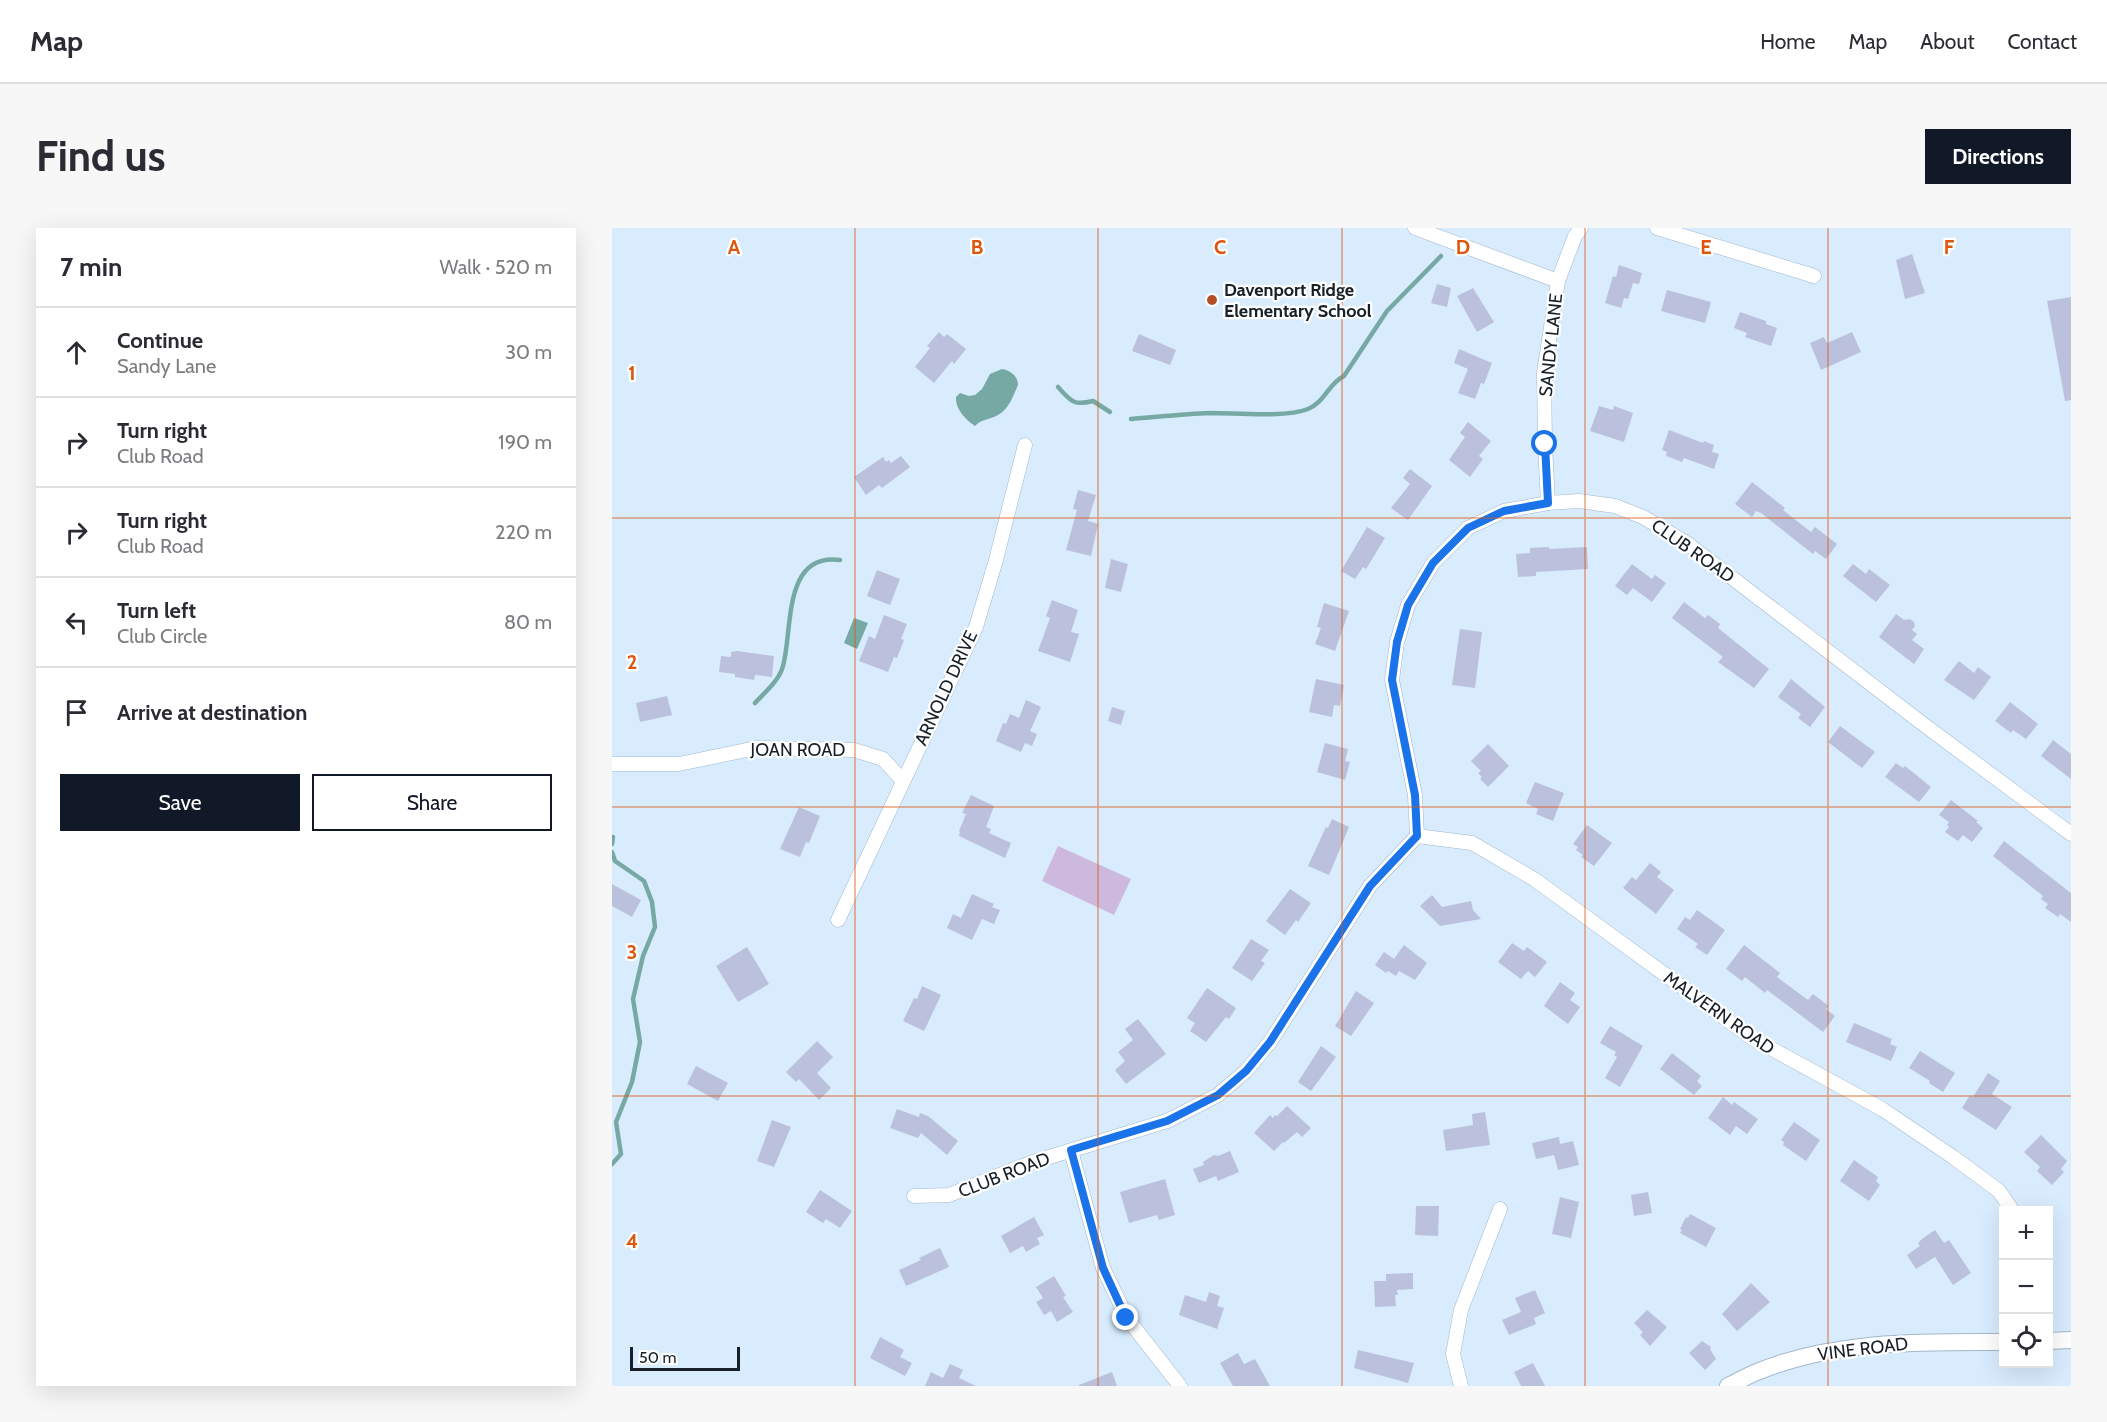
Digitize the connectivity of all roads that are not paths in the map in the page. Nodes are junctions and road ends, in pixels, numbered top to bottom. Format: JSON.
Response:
{"nodes":[{"id":1,"x":1415,"y":228,"type":"edge"},
{"id":2,"x":1581,"y":228,"type":"edge"},
{"id":3,"x":1657,"y":228,"type":"edge"},
{"id":4,"x":1814,"y":276,"type":"dead end"},
{"id":5,"x":1558,"y":281,"type":"junction"},
{"id":6,"x":1025,"y":445,"type":"dead end"},
{"id":7,"x":1548,"y":503,"type":"junction"},
{"id":8,"x":612,"y":764,"type":"edge"},
{"id":9,"x":903,"y":781,"type":"junction"},
{"id":10,"x":2071,"y":834,"type":"edge"},
{"id":11,"x":1417,"y":836,"type":"junction"},
{"id":12,"x":838,"y":920,"type":"dead end"},
{"id":13,"x":1071,"y":1150,"type":"junction"},
{"id":14,"x":914,"y":1196,"type":"dead end"},
{"id":15,"x":2009,"y":1206,"type":"edge"},
{"id":16,"x":1500,"y":1209,"type":"dead end"},
{"id":17,"x":2071,"y":1340,"type":"edge"},
{"id":18,"x":2053,"y":1341,"type":"edge"},
{"id":19,"x":1999,"y":1342,"type":"edge"},
{"id":20,"x":1180,"y":1386,"type":"edge"},
{"id":21,"x":1461,"y":1386,"type":"edge"},
{"id":22,"x":1728,"y":1386,"type":"edge"}],
"edges":[{"from":1,"to":5,"type":"street"},
{"from":2,"to":5,"type":"street","name":"SANDY LANE"},
{"from":3,"to":4,"type":"street"},
{"from":5,"to":7,"type":"street","name":"SANDY LANE"},
{"from":6,"to":9,"type":"street","name":"ARNOLD DRIVE"},
{"from":7,"to":10,"type":"street","name":"CLUB ROAD"},
{"from":7,"to":11,"type":"street","name":"CLUB ROAD"},
{"from":8,"to":9,"type":"street","name":"JOAN ROAD"},
{"from":9,"to":12,"type":"street","name":"ARNOLD DRIVE"},
{"from":11,"to":13,"type":"street","name":"CLUB ROAD"},
{"from":11,"to":15,"type":"street","name":"MALVERN ROAD"},
{"from":13,"to":14,"type":"street","name":"CLUB ROAD"},
{"from":13,"to":20,"type":"street"},
{"from":16,"to":21,"type":"street"},
{"from":17,"to":18,"type":"street"},
{"from":19,"to":22,"type":"street","name":"VINE ROAD"}]}
